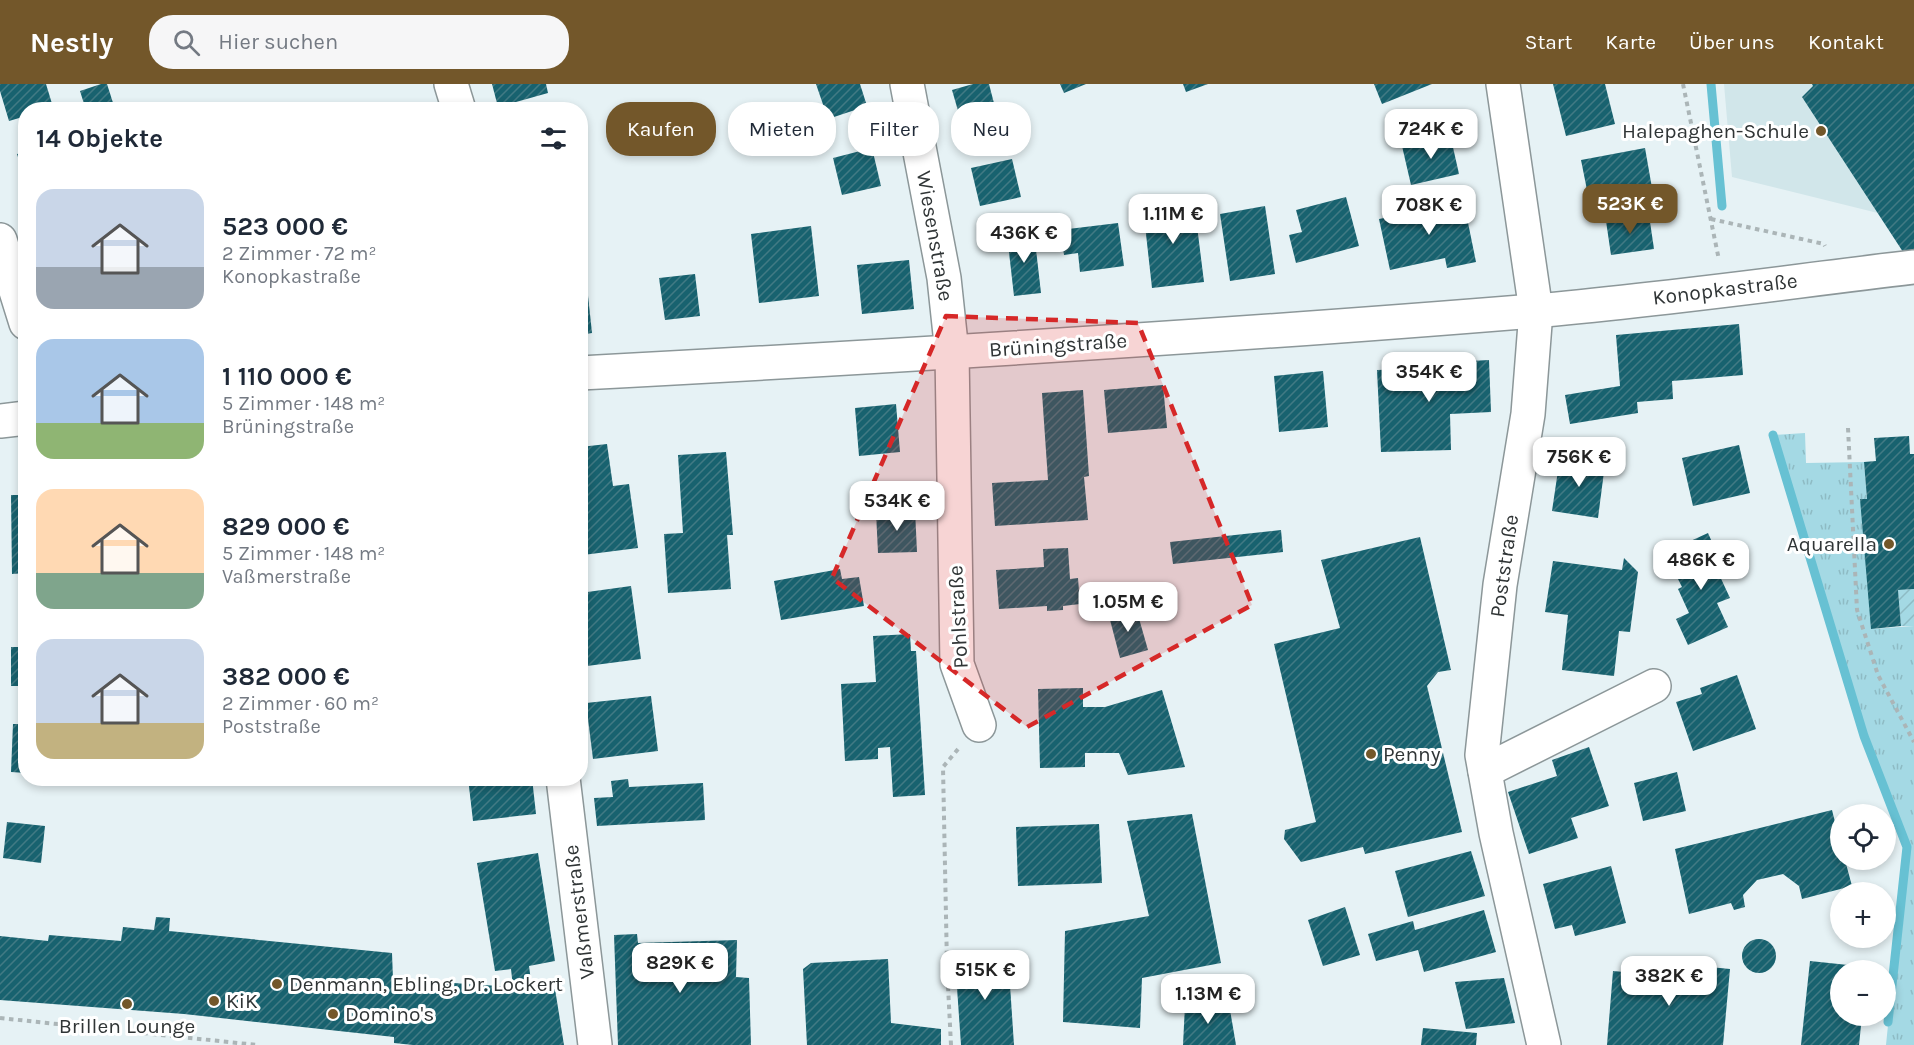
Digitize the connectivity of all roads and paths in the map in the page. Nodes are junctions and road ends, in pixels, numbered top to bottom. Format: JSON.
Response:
{"nodes":[{"id":1,"x":451,"y":84,"type":"edge"},
{"id":2,"x":907,"y":84,"type":"edge"},
{"id":3,"x":1503,"y":84,"type":"edge"},
{"id":4,"x":1683,"y":84,"type":"edge"},
{"id":5,"x":457,"y":102,"type":"edge"},
{"id":6,"x":1711,"y":219,"type":"junction"},
{"id":7,"x":0,"y":240,"type":"edge"},
{"id":8,"x":1914,"y":267,"type":"edge"},
{"id":9,"x":1835,"y":276,"type":"junction"},
{"id":10,"x":1725,"y":290,"type":"junction"},
{"id":11,"x":18,"y":297,"type":"edge"},
{"id":12,"x":1536,"y":310,"type":"junction"},
{"id":13,"x":952,"y":353,"type":"junction"},
{"id":14,"x":588,"y":373,"type":"edge"},
{"id":15,"x":18,"y":419,"type":"edge"},
{"id":16,"x":0,"y":421,"type":"edge"},
{"id":17,"x":1848,"y":428,"type":"dead end"},
{"id":18,"x":1654,"y":686,"type":"dead end"},
{"id":19,"x":979,"y":724,"type":"joint"},
{"id":20,"x":1914,"y":742,"type":"edge"},
{"id":21,"x":1485,"y":771,"type":"junction"},
{"id":22,"x":564,"y":786,"type":"edge"},
{"id":23,"x":0,"y":1018,"type":"edge"},
{"id":24,"x":257,"y":1045,"type":"edge"},
{"id":25,"x":595,"y":1045,"type":"edge"},
{"id":26,"x":951,"y":1045,"type":"edge"},
{"id":27,"x":1544,"y":1045,"type":"edge"}],
"edges":[{"from":1,"to":5,"type":"street"},
{"from":2,"to":13,"type":"street","name":"Wiesenstraße"},
{"from":3,"to":12,"type":"street","name":"Poststraße"},
{"from":4,"to":6,"type":"path"},
{"from":6,"to":9,"type":"path"},
{"from":6,"to":10,"type":"path"},
{"from":7,"to":11,"type":"street"},
{"from":8,"to":9,"type":"street","name":"Konopkastraße"},
{"from":9,"to":10,"type":"street","name":"Konopkastraße"},
{"from":10,"to":12,"type":"street","name":"Konopkastraße"},
{"from":12,"to":13,"type":"street","name":"Brüningstraße"},
{"from":12,"to":21,"type":"street","name":"Poststraße"},
{"from":13,"to":14,"type":"street","name":"Brüningstraße"},
{"from":13,"to":19,"type":"street","name":"Pohlstraße"},
{"from":15,"to":16,"type":"street"},
{"from":17,"to":20,"type":"path"},
{"from":18,"to":21,"type":"street"},
{"from":19,"to":26,"type":"path"},
{"from":21,"to":27,"type":"street","name":"Poststraße"},
{"from":22,"to":25,"type":"street","name":"Vaßmerstraße"},
{"from":23,"to":24,"type":"path"}]}
